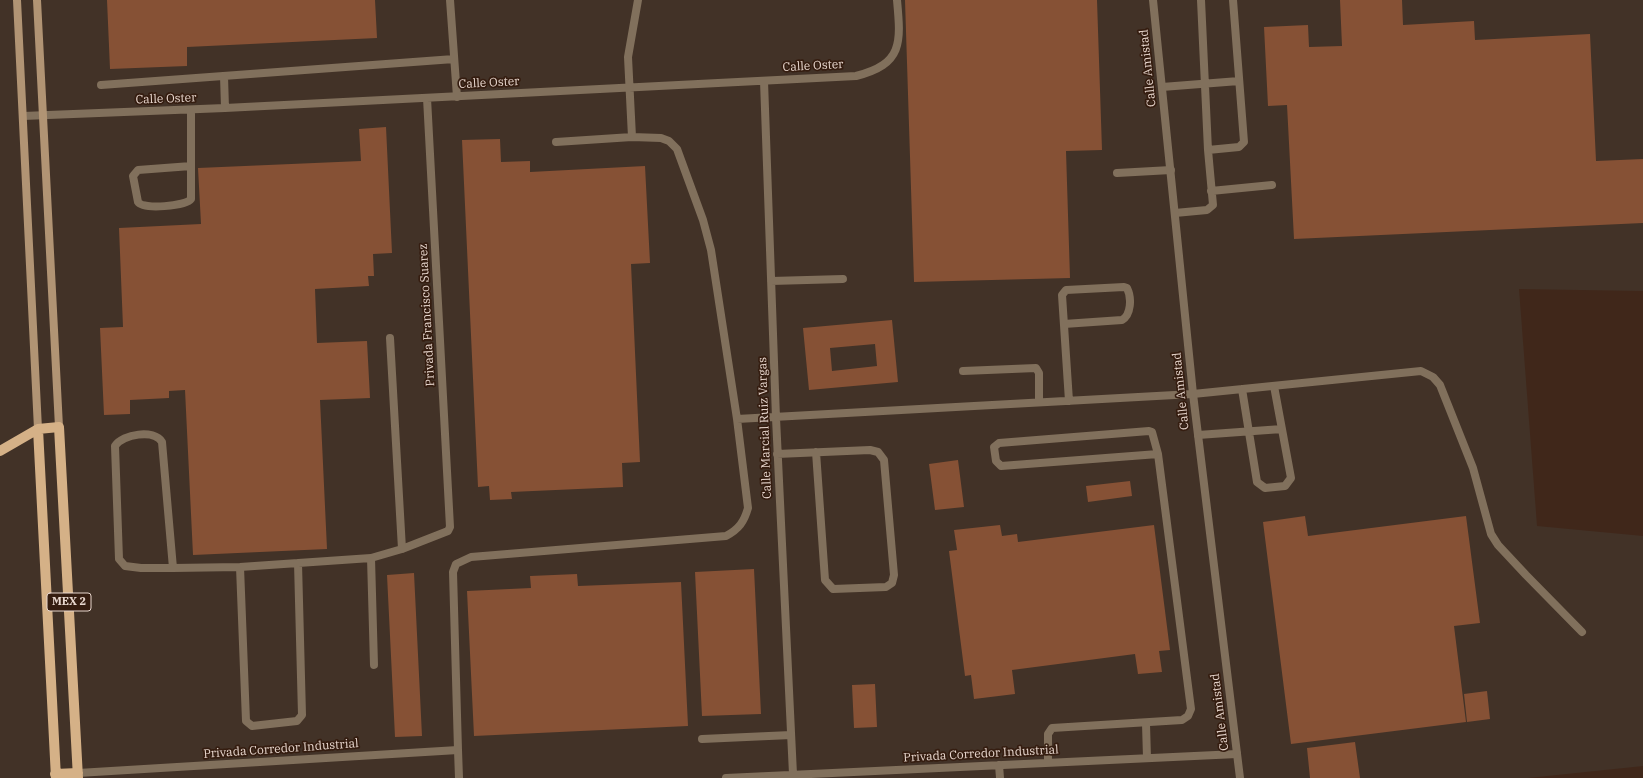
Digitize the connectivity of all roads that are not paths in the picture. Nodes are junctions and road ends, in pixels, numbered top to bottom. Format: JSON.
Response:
{"nodes":[{"id":1,"x":17,"y":0,"type":"edge"},
{"id":2,"x":37,"y":0,"type":"edge"},
{"id":3,"x":450,"y":0,"type":"edge"},
{"id":4,"x":638,"y":0,"type":"edge"},
{"id":5,"x":898,"y":0,"type":"edge"},
{"id":6,"x":1153,"y":0,"type":"edge"},
{"id":7,"x":1201,"y":0,"type":"edge"},
{"id":8,"x":1233,"y":0,"type":"edge"},
{"id":9,"x":454,"y":60,"type":"junction"},
{"id":10,"x":224,"y":76,"type":"junction"},
{"id":11,"x":764,"y":80,"type":"junction"},
{"id":12,"x":1239,"y":82,"type":"junction"},
{"id":13,"x":1205,"y":84,"type":"junction"},
{"id":14,"x":101,"y":85,"type":"dead end"},
{"id":15,"x":1162,"y":87,"type":"junction"},
{"id":16,"x":629,"y":88,"type":"junction"},
{"id":17,"x":457,"y":97,"type":"junction"},
{"id":18,"x":427,"y":98,"type":"junction"},
{"id":19,"x":225,"y":108,"type":"junction"},
{"id":20,"x":191,"y":110,"type":"junction"},
{"id":21,"x":44,"y":115,"type":"junction"},
{"id":22,"x":23,"y":116,"type":"junction"},
{"id":23,"x":632,"y":137,"type":"junction"},
{"id":24,"x":556,"y":142,"type":"dead end"},
{"id":25,"x":1208,"y":150,"type":"junction"},
{"id":26,"x":191,"y":166,"type":"junction"},
{"id":27,"x":1170,"y":170,"type":"junction"},
{"id":28,"x":1117,"y":173,"type":"dead end"},
{"id":29,"x":1272,"y":185,"type":"dead end"},
{"id":30,"x":1211,"y":190,"type":"junction"},
{"id":31,"x":1175,"y":214,"type":"junction"},
{"id":32,"x":843,"y":279,"type":"dead end"},
{"id":33,"x":771,"y":281,"type":"junction"},
{"id":34,"x":1064,"y":324,"type":"junction"},
{"id":35,"x":390,"y":338,"type":"dead end"},
{"id":36,"x":963,"y":371,"type":"dead end"},
{"id":37,"x":1274,"y":386,"type":"junction"},
{"id":38,"x":1242,"y":389,"type":"junction"},
{"id":39,"x":1193,"y":394,"type":"junction"},
{"id":40,"x":1069,"y":401,"type":"junction"},
{"id":41,"x":1039,"y":402,"type":"junction"},
{"id":42,"x":776,"y":418,"type":"junction"},
{"id":43,"x":737,"y":419,"type":"junction"},
{"id":44,"x":59,"y":427,"type":"junction"},
{"id":45,"x":38,"y":429,"type":"junction"},
{"id":46,"x":1282,"y":429,"type":"junction"},
{"id":47,"x":1249,"y":431,"type":"junction"},
{"id":48,"x":1198,"y":435,"type":"junction"},
{"id":49,"x":0,"y":451,"type":"edge"},
{"id":50,"x":816,"y":452,"type":"junction"},
{"id":51,"x":777,"y":454,"type":"junction"},
{"id":52,"x":1158,"y":454,"type":"junction"},
{"id":53,"x":402,"y":549,"type":"junction"},
{"id":54,"x":371,"y":558,"type":"junction"},
{"id":55,"x":298,"y":563,"type":"junction"},
{"id":56,"x":240,"y":567,"type":"junction"},
{"id":57,"x":173,"y":568,"type":"junction"},
{"id":58,"x":1582,"y":632,"type":"dead end"},
{"id":59,"x":374,"y":665,"type":"dead end"},
{"id":60,"x":1146,"y":724,"type":"junction"},
{"id":61,"x":791,"y":735,"type":"junction"},
{"id":62,"x":702,"y":739,"type":"dead end"},
{"id":63,"x":458,"y":750,"type":"junction"},
{"id":64,"x":1238,"y":754,"type":"junction"},
{"id":65,"x":1147,"y":758,"type":"junction"},
{"id":66,"x":1048,"y":763,"type":"junction"},
{"id":67,"x":999,"y":765,"type":"junction"},
{"id":68,"x":793,"y":774,"type":"junction"},
{"id":69,"x":56,"y":776,"type":"edge"},
{"id":70,"x":78,"y":776,"type":"edge"},
{"id":71,"x":755,"y":777,"type":"edge"},
{"id":72,"x":460,"y":778,"type":"edge"},
{"id":73,"x":726,"y":778,"type":"edge"},
{"id":74,"x":1000,"y":778,"type":"edge"},
{"id":75,"x":1240,"y":778,"type":"edge"}],
"edges":[{"from":1,"to":22,"type":"main road","number":"MEX 2"},
{"from":2,"to":21,"type":"main road","number":"MEX 2"},
{"from":3,"to":9,"type":"street"},
{"from":4,"to":16,"type":"street"},
{"from":5,"to":11,"type":"street","name":"Calle Oster"},
{"from":6,"to":15,"type":"street","name":"Calle Amistad"},
{"from":7,"to":13,"type":"street"},
{"from":8,"to":12,"type":"street"},
{"from":9,"to":10,"type":"street"},
{"from":9,"to":17,"type":"street"},
{"from":10,"to":14,"type":"street"},
{"from":10,"to":19,"type":"street"},
{"from":11,"to":16,"type":"street","name":"Calle Oster"},
{"from":11,"to":33,"type":"street","name":"Calle Marcial Ruiz Vargas"},
{"from":12,"to":13,"type":"street"},
{"from":12,"to":25,"type":"street"},
{"from":13,"to":15,"type":"street"},
{"from":13,"to":25,"type":"street"},
{"from":15,"to":27,"type":"street","name":"Calle Amistad"},
{"from":16,"to":17,"type":"street","name":"Calle Oster"},
{"from":16,"to":23,"type":"street"},
{"from":17,"to":18,"type":"street","name":"Calle Oster"},
{"from":18,"to":19,"type":"street","name":"Calle Oster"},
{"from":18,"to":53,"type":"street","name":"Privada Francisco Suarez"},
{"from":19,"to":20,"type":"street","name":"Calle Oster"},
{"from":20,"to":21,"type":"street","name":"Calle Oster"},
{"from":20,"to":26,"type":"street"},
{"from":21,"to":22,"type":"street","name":"Calle Oster"},
{"from":21,"to":44,"type":"main road","number":"MEX 2"},
{"from":22,"to":45,"type":"main road","number":"MEX 2"},
{"from":23,"to":24,"type":"street"},
{"from":23,"to":43,"type":"street"},
{"from":25,"to":30,"type":"street"},
{"from":26,"to":26,"type":"street"},
{"from":27,"to":28,"type":"street"},
{"from":27,"to":31,"type":"street","name":"Calle Amistad"},
{"from":29,"to":30,"type":"street"},
{"from":30,"to":31,"type":"street"},
{"from":31,"to":39,"type":"street","name":"Calle Amistad"},
{"from":32,"to":33,"type":"street"},
{"from":33,"to":42,"type":"street","name":"Calle Marcial Ruiz Vargas"},
{"from":34,"to":34,"type":"street"},
{"from":34,"to":40,"type":"street"},
{"from":35,"to":53,"type":"street"},
{"from":36,"to":41,"type":"street"},
{"from":37,"to":38,"type":"street"},
{"from":37,"to":46,"type":"street"},
{"from":37,"to":58,"type":"street"},
{"from":38,"to":39,"type":"street"},
{"from":38,"to":47,"type":"street"},
{"from":39,"to":40,"type":"street"},
{"from":39,"to":48,"type":"street","name":"Calle Amistad"},
{"from":40,"to":41,"type":"street"},
{"from":41,"to":42,"type":"street"},
{"from":42,"to":43,"type":"street"},
{"from":42,"to":51,"type":"street","name":"Calle Marcial Ruiz Vargas"},
{"from":43,"to":63,"type":"street"},
{"from":44,"to":45,"type":"main road"},
{"from":44,"to":70,"type":"main road","number":"MEX 2"},
{"from":45,"to":49,"type":"main road"},
{"from":45,"to":69,"type":"main road","number":"MEX 2"},
{"from":46,"to":47,"type":"street"},
{"from":46,"to":47,"type":"street"},
{"from":47,"to":48,"type":"street"},
{"from":48,"to":64,"type":"street","name":"Calle Amistad"},
{"from":50,"to":50,"type":"street"},
{"from":50,"to":51,"type":"street"},
{"from":51,"to":61,"type":"street","name":"Calle Marcial Ruiz Vargas"},
{"from":52,"to":52,"type":"street"},
{"from":52,"to":60,"type":"street"},
{"from":53,"to":54,"type":"street"},
{"from":54,"to":55,"type":"street"},
{"from":54,"to":59,"type":"street"},
{"from":55,"to":56,"type":"street"},
{"from":55,"to":56,"type":"street"},
{"from":56,"to":57,"type":"street"},
{"from":57,"to":57,"type":"street"},
{"from":60,"to":65,"type":"street"},
{"from":60,"to":66,"type":"street"},
{"from":61,"to":62,"type":"street"},
{"from":61,"to":68,"type":"street","name":"Calle Marcial Ruiz Vargas"},
{"from":63,"to":70,"type":"street","name":"Privada Corredor Industrial"},
{"from":63,"to":72,"type":"street"},
{"from":64,"to":65,"type":"street","name":"Privada Corredor Industrial"},
{"from":64,"to":75,"type":"street","name":"Calle Amistad"},
{"from":65,"to":66,"type":"street","name":"Privada Corredor Industrial"},
{"from":66,"to":67,"type":"street","name":"Privada Corredor Industrial"},
{"from":67,"to":68,"type":"street","name":"Privada Corredor Industrial"},
{"from":67,"to":74,"type":"street"},
{"from":68,"to":71,"type":"street","name":"Privada Corredor Industrial"},
{"from":69,"to":70,"type":"main road"},
{"from":71,"to":73,"type":"street","name":"Privada Corredor Industrial"}]}
